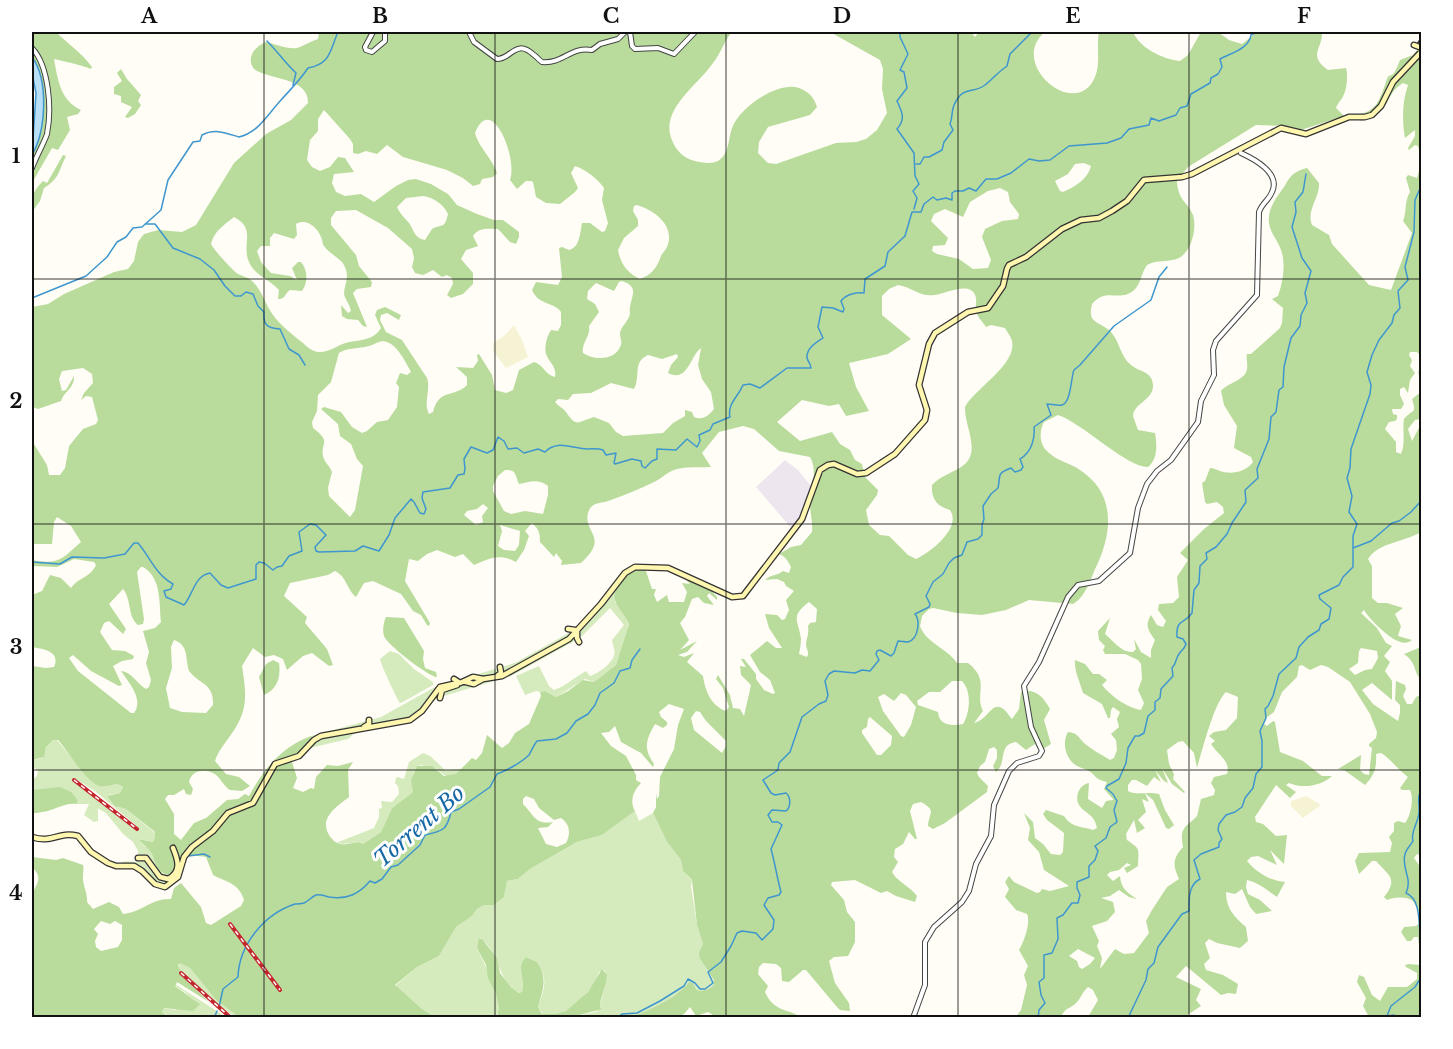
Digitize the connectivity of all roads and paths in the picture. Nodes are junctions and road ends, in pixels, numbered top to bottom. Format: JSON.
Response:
{"nodes":[{"id":1,"x":373,"y":32,"type":"edge"},
{"id":2,"x":385,"y":32,"type":"edge"},
{"id":3,"x":469,"y":32,"type":"edge"},
{"id":4,"x":625,"y":32,"type":"edge"},
{"id":5,"x":630,"y":32,"type":"edge"},
{"id":6,"x":695,"y":32,"type":"edge"},
{"id":7,"x":32,"y":48,"type":"edge"},
{"id":8,"x":1420,"y":48,"type":"edge"},
{"id":9,"x":1241,"y":150,"type":"junction"},
{"id":10,"x":32,"y":168,"type":"edge"},
{"id":11,"x":500,"y":667,"type":"dead end"},
{"id":12,"x":505,"y":674,"type":"junction"},
{"id":13,"x":512,"y":677,"type":"dead end"},
{"id":14,"x":491,"y":678,"type":"junction"},
{"id":15,"x":454,"y":679,"type":"dead end"},
{"id":16,"x":470,"y":681,"type":"junction"},
{"id":17,"x":440,"y":698,"type":"dead end"},
{"id":18,"x":369,"y":719,"type":"dead end"},
{"id":19,"x":372,"y":728,"type":"junction"},
{"id":20,"x":32,"y":837,"type":"edge"},
{"id":21,"x":181,"y":854,"type":"junction"},
{"id":22,"x":138,"y":858,"type":"dead end"},
{"id":23,"x":913,"y":1017,"type":"edge"}],
"edges":[{"from":1,"to":2,"type":"street"},
{"from":3,"to":4,"type":"street"},
{"from":5,"to":6,"type":"street"},
{"from":7,"to":10,"type":"street"},
{"from":8,"to":9,"type":"main road"},
{"from":9,"to":12,"type":"main road"},
{"from":9,"to":23,"type":"street"},
{"from":11,"to":14,"type":"main road"},
{"from":12,"to":13,"type":"main road"},
{"from":12,"to":14,"type":"main road"},
{"from":14,"to":16,"type":"main road"},
{"from":15,"to":16,"type":"main road"},
{"from":16,"to":17,"type":"main road"},
{"from":16,"to":19,"type":"main road"},
{"from":18,"to":19,"type":"main road"},
{"from":19,"to":21,"type":"main road"},
{"from":20,"to":21,"type":"main road"},
{"from":21,"to":22,"type":"main road"}]}
